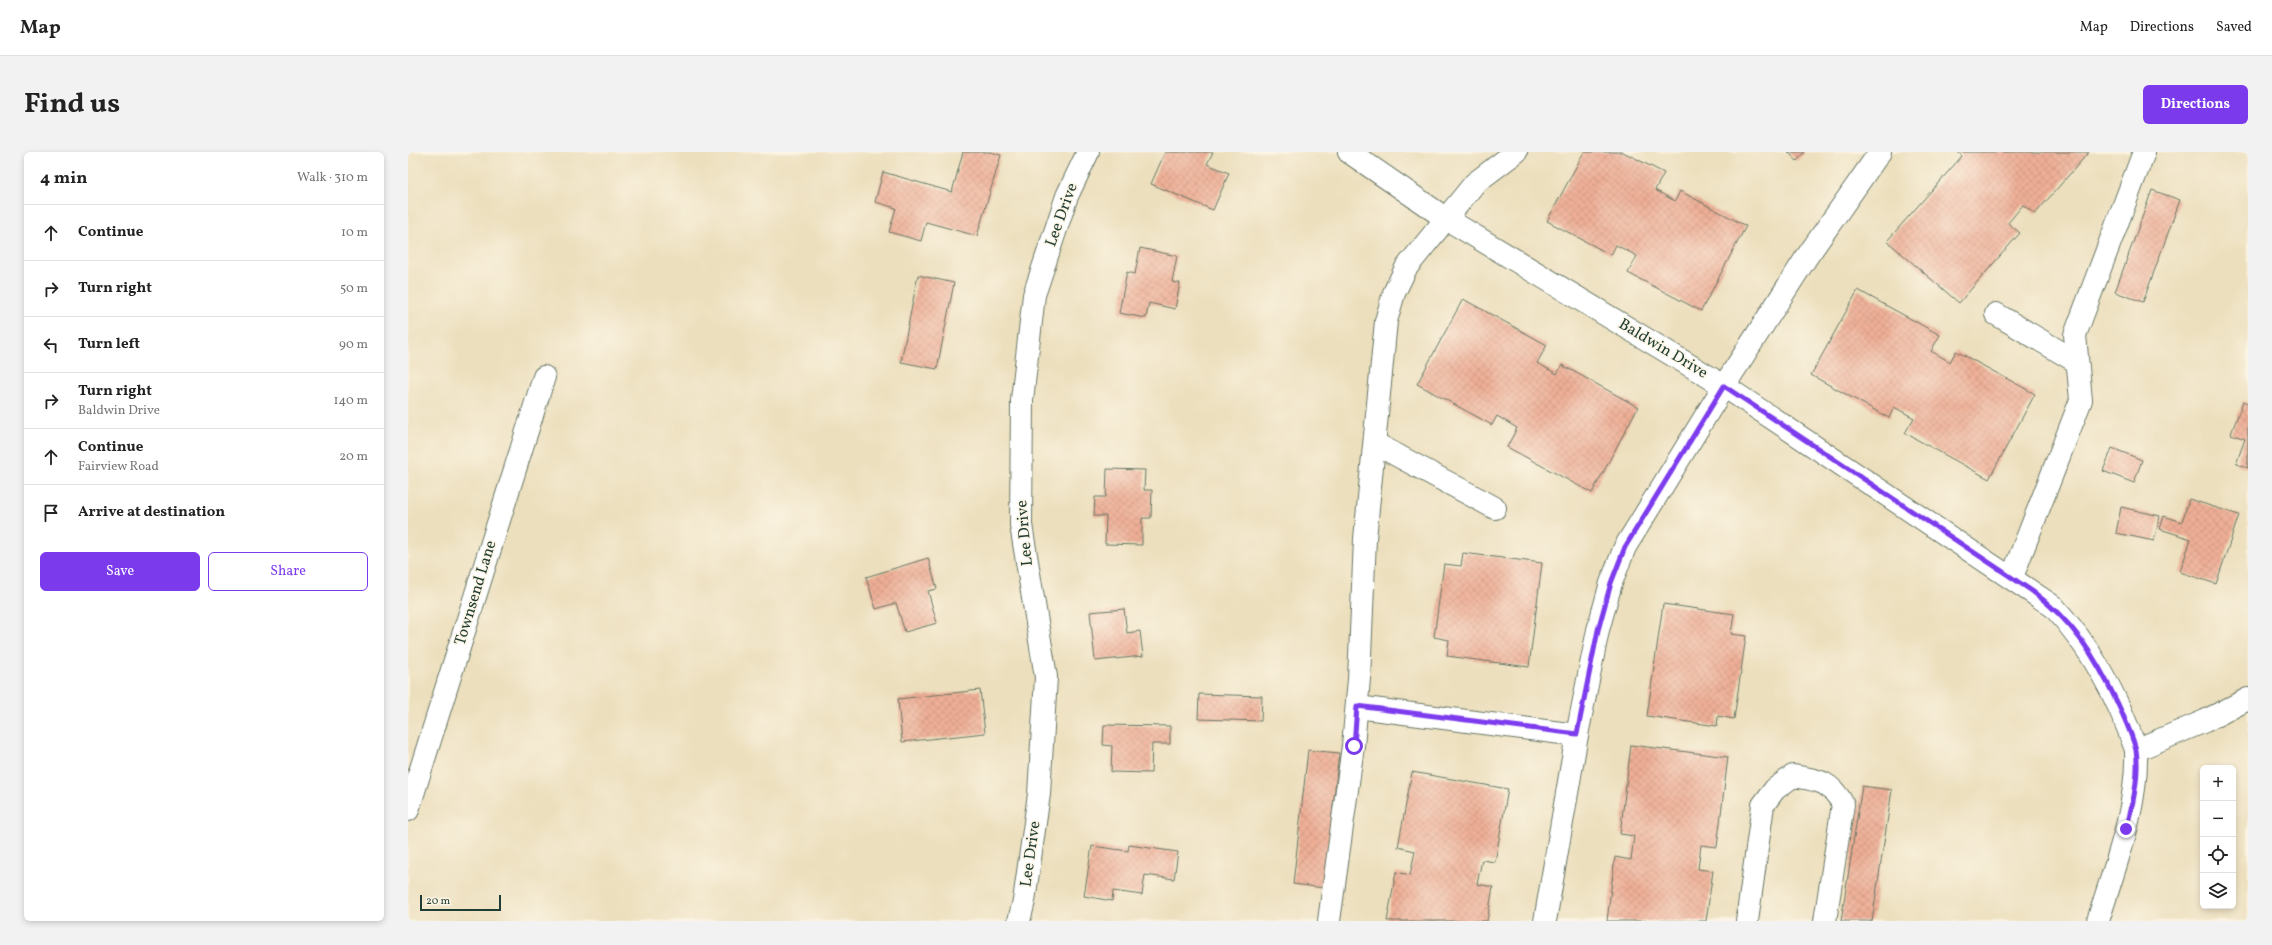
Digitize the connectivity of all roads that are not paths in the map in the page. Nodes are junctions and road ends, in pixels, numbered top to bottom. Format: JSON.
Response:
{"nodes":[{"id":1,"x":1088,"y":152,"type":"edge"},
{"id":2,"x":1349,"y":152,"type":"edge"},
{"id":3,"x":1516,"y":152,"type":"edge"},
{"id":4,"x":1880,"y":152,"type":"edge"},
{"id":5,"x":2144,"y":152,"type":"edge"},
{"id":6,"x":1445,"y":218,"type":"junction"},
{"id":7,"x":1996,"y":314,"type":"dead end"},
{"id":8,"x":2078,"y":362,"type":"junction"},
{"id":9,"x":544,"y":376,"type":"dead end"},
{"id":10,"x":1724,"y":386,"type":"junction"},
{"id":11,"x":1376,"y":444,"type":"junction"},
{"id":12,"x":1495,"y":508,"type":"dead end"},
{"id":13,"x":2012,"y":577,"type":"junction"},
{"id":14,"x":2248,"y":698,"type":"edge"},
{"id":15,"x":1357,"y":706,"type":"junction"},
{"id":16,"x":1577,"y":734,"type":"junction"},
{"id":17,"x":2136,"y":750,"type":"junction"},
{"id":18,"x":408,"y":810,"type":"edge"},
{"id":19,"x":1019,"y":921,"type":"edge"},
{"id":20,"x":1329,"y":921,"type":"edge"},
{"id":21,"x":1545,"y":921,"type":"edge"},
{"id":22,"x":1747,"y":921,"type":"edge"},
{"id":23,"x":1825,"y":921,"type":"edge"},
{"id":24,"x":2098,"y":921,"type":"edge"}],
"edges":[{"from":1,"to":19,"type":"street","name":"Lee Drive"},
{"from":2,"to":6,"type":"street","name":"Baldwin Drive"},
{"from":3,"to":6,"type":"street"},
{"from":4,"to":10,"type":"street"},
{"from":5,"to":8,"type":"street"},
{"from":6,"to":10,"type":"street","name":"Baldwin Drive"},
{"from":6,"to":11,"type":"street"},
{"from":7,"to":8,"type":"street"},
{"from":8,"to":13,"type":"street"},
{"from":9,"to":18,"type":"street","name":"Townsend Lane"},
{"from":10,"to":13,"type":"street","name":"Baldwin Drive"},
{"from":10,"to":16,"type":"street"},
{"from":11,"to":12,"type":"street"},
{"from":11,"to":15,"type":"street"},
{"from":13,"to":17,"type":"street","name":"Baldwin Drive"},
{"from":14,"to":17,"type":"street"},
{"from":15,"to":16,"type":"street"},
{"from":15,"to":20,"type":"street"},
{"from":16,"to":21,"type":"street"},
{"from":17,"to":24,"type":"street"},
{"from":22,"to":23,"type":"street"}]}
